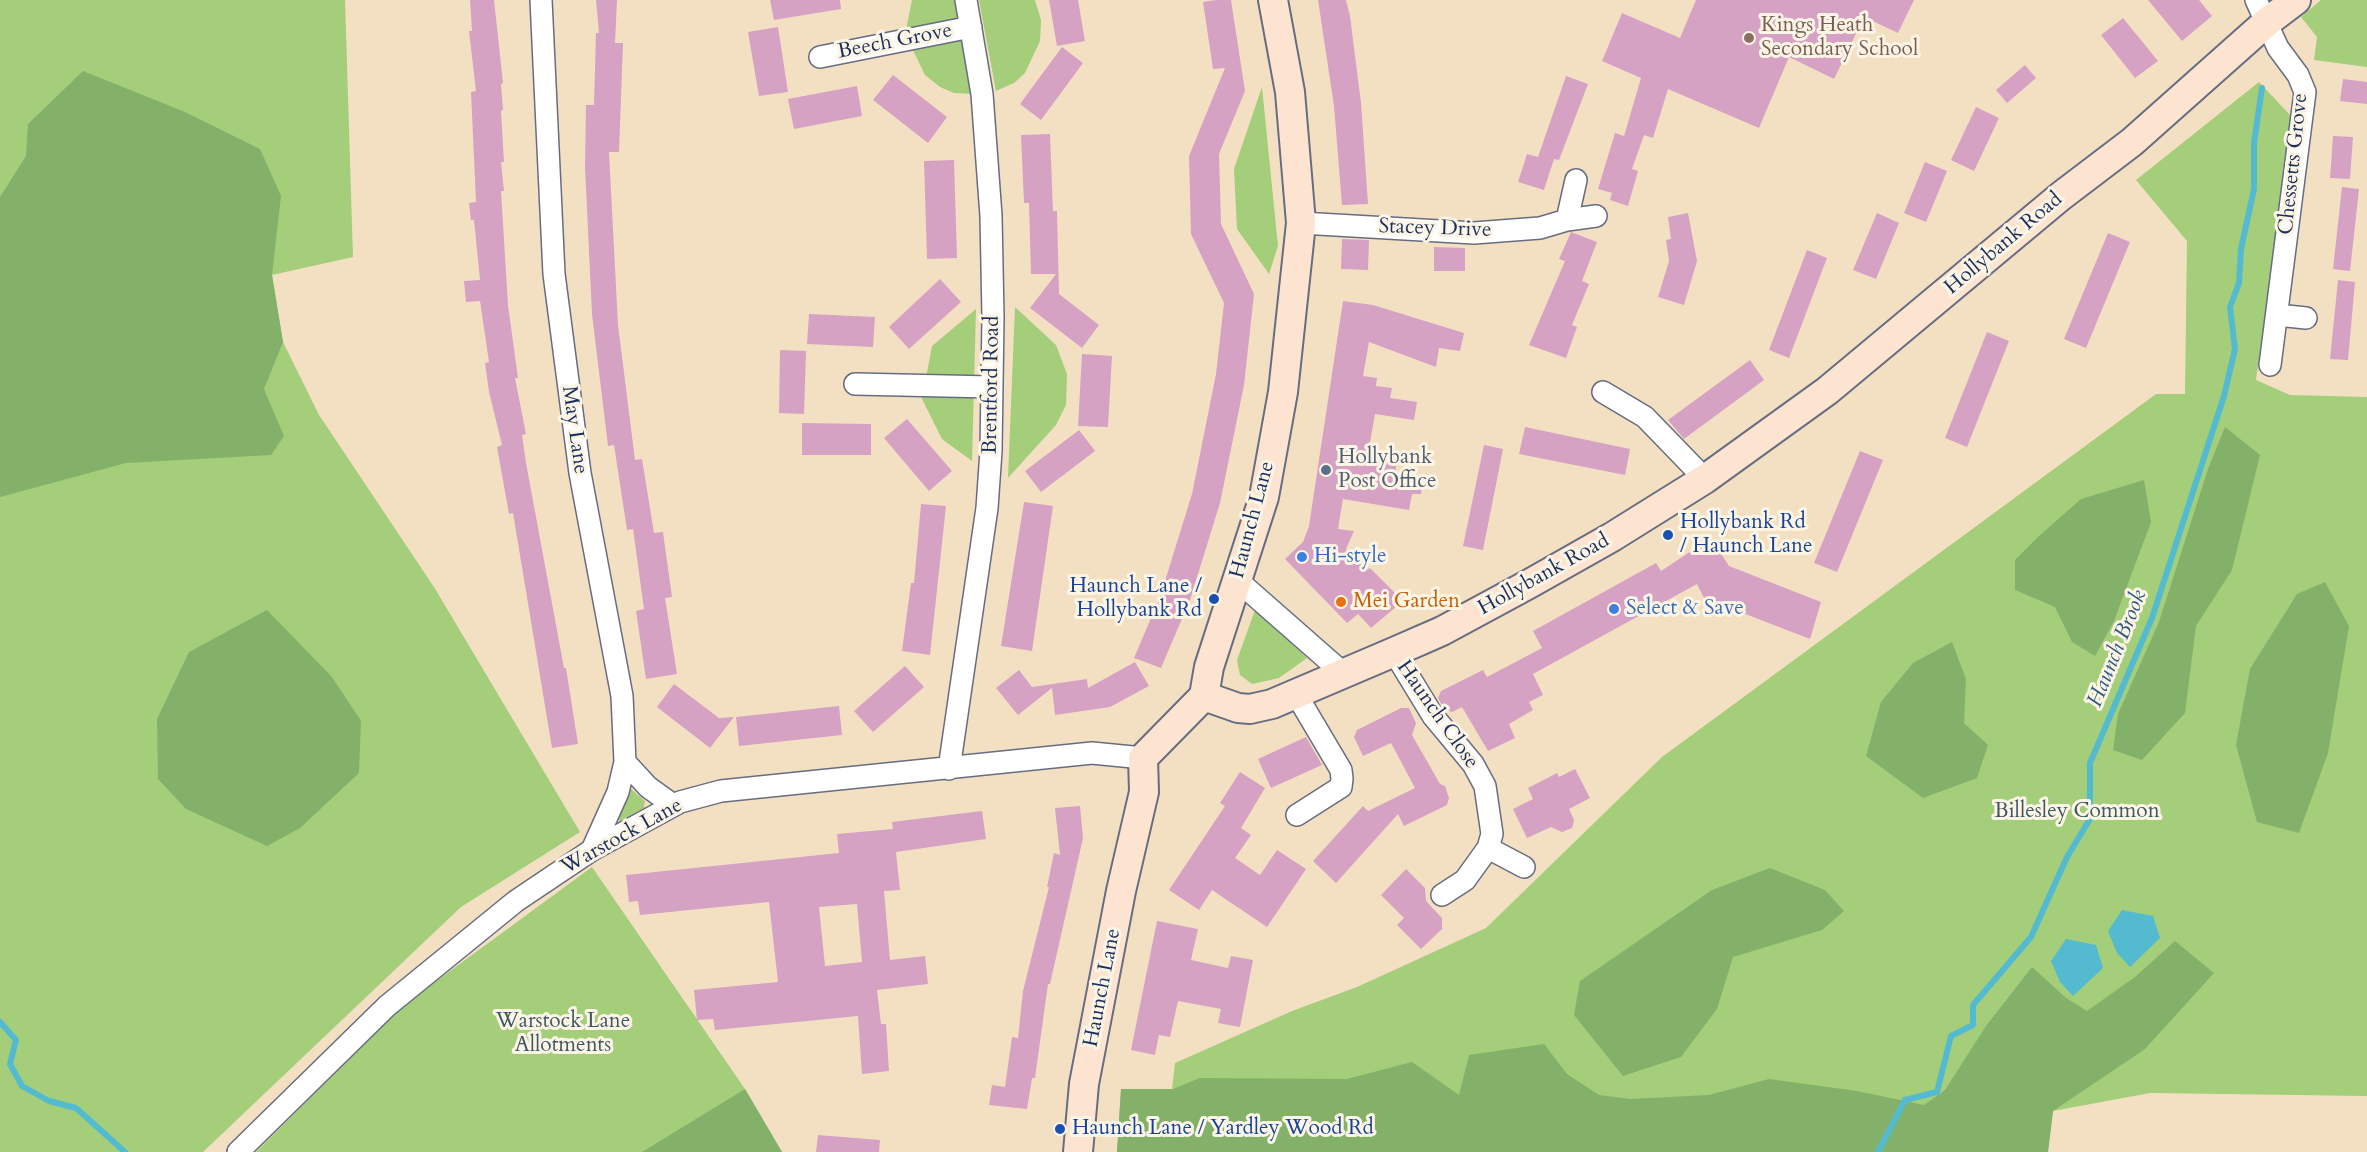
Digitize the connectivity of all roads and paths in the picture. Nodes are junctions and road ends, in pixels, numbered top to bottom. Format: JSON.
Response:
{"nodes":[{"id":1,"x":541,"y":0,"type":"edge"},
{"id":2,"x":966,"y":0,"type":"edge"},
{"id":3,"x":1273,"y":0,"type":"edge"},
{"id":4,"x":2296,"y":0,"type":"edge"},
{"id":5,"x":2262,"y":11,"type":"edge"},
{"id":6,"x":971,"y":27,"type":"junction"},
{"id":7,"x":820,"y":57,"type":"dead end"},
{"id":8,"x":1576,"y":180,"type":"dead end"},
{"id":9,"x":1596,"y":216,"type":"dead end"},
{"id":10,"x":1567,"y":220,"type":"junction"},
{"id":11,"x":1301,"y":223,"type":"junction"},
{"id":12,"x":2277,"y":315,"type":"junction"},
{"id":13,"x":2306,"y":318,"type":"dead end"},
{"id":14,"x":2270,"y":365,"type":"dead end"},
{"id":15,"x":855,"y":384,"type":"dead end"},
{"id":16,"x":991,"y":387,"type":"junction"},
{"id":17,"x":1604,"y":392,"type":"dead end"},
{"id":18,"x":1705,"y":479,"type":"junction"},
{"id":19,"x":1237,"y":580,"type":"junction"},
{"id":20,"x":1394,"y":652,"type":"junction"},
{"id":21,"x":1344,"y":674,"type":"junction"},
{"id":22,"x":1296,"y":694,"type":"junction"},
{"id":23,"x":1204,"y":696,"type":"junction"},
{"id":24,"x":1143,"y":758,"type":"junction"},
{"id":25,"x":626,"y":762,"type":"junction"},
{"id":26,"x":949,"y":769,"type":"junction"},
{"id":27,"x":673,"y":805,"type":"junction"},
{"id":28,"x":1297,"y":815,"type":"dead end"},
{"id":29,"x":1488,"y":848,"type":"junction"},
{"id":30,"x":592,"y":850,"type":"junction"},
{"id":31,"x":1524,"y":867,"type":"dead end"},
{"id":32,"x":1442,"y":895,"type":"dead end"},
{"id":33,"x":238,"y":1152,"type":"edge"},
{"id":34,"x":1078,"y":1152,"type":"edge"}],
"edges":[{"from":1,"to":25,"type":"street","name":"May Lane"},
{"from":2,"to":6,"type":"street","name":"Brentford Road"},
{"from":3,"to":11,"type":"street","name":"Haunch Lane"},
{"from":4,"to":5,"type":"street","name":"Hollybank Road"},
{"from":5,"to":12,"type":"street","name":"Chessetts Grove"},
{"from":5,"to":18,"type":"street","name":"Hollybank Road"},
{"from":6,"to":7,"type":"street","name":"Beech Grove"},
{"from":6,"to":16,"type":"street","name":"Brentford Road"},
{"from":8,"to":10,"type":"street"},
{"from":9,"to":10,"type":"street","name":"Stacey Drive"},
{"from":10,"to":11,"type":"street","name":"Stacey Drive"},
{"from":11,"to":19,"type":"street","name":"Haunch Lane"},
{"from":12,"to":13,"type":"street"},
{"from":12,"to":14,"type":"street","name":"Chessetts Grove"},
{"from":15,"to":16,"type":"street"},
{"from":16,"to":26,"type":"street","name":"Brentford Road"},
{"from":17,"to":18,"type":"street"},
{"from":18,"to":20,"type":"street","name":"Hollybank Road"},
{"from":19,"to":21,"type":"street"},
{"from":19,"to":23,"type":"street","name":"Haunch Lane"},
{"from":20,"to":21,"type":"street","name":"Hollybank Road"},
{"from":20,"to":29,"type":"street","name":"Haunch Close"},
{"from":21,"to":22,"type":"street","name":"Hollybank Road"},
{"from":22,"to":23,"type":"street","name":"Hollybank Road"},
{"from":22,"to":28,"type":"street"},
{"from":23,"to":24,"type":"street"},
{"from":24,"to":26,"type":"street","name":"Warstock Lane"},
{"from":24,"to":34,"type":"street","name":"Haunch Lane"},
{"from":25,"to":27,"type":"street"},
{"from":25,"to":30,"type":"street","name":"May Lane"},
{"from":26,"to":27,"type":"street","name":"Warstock Lane"},
{"from":27,"to":30,"type":"street","name":"Warstock Lane"},
{"from":29,"to":31,"type":"street"},
{"from":29,"to":32,"type":"street"},
{"from":30,"to":33,"type":"street","name":"Warstock Lane"}]}
